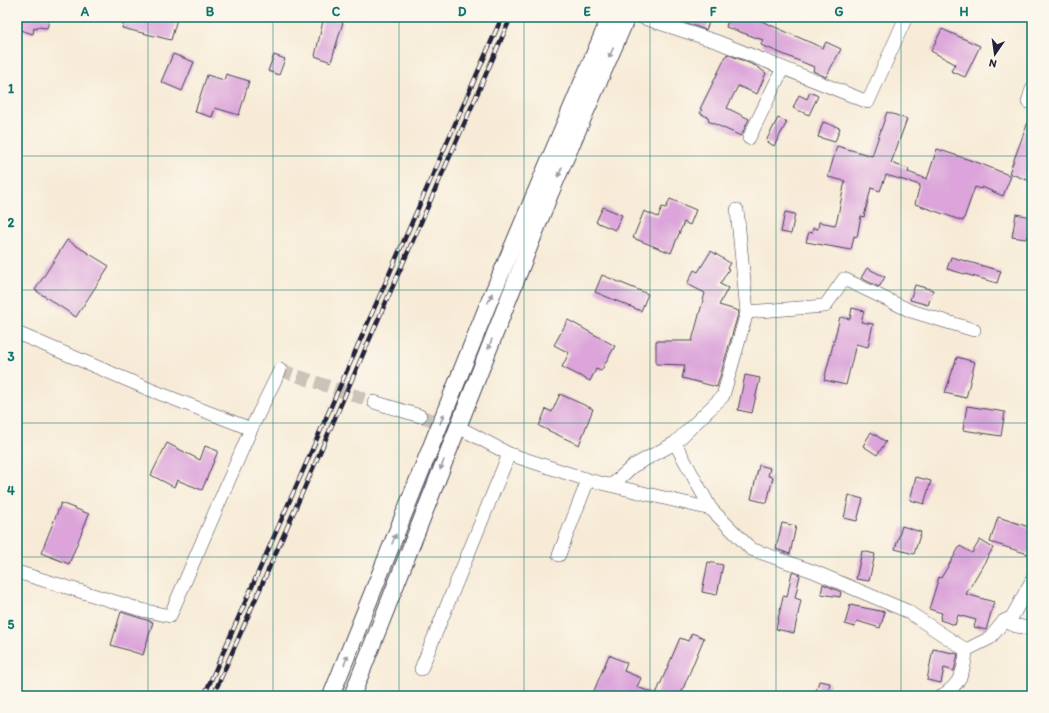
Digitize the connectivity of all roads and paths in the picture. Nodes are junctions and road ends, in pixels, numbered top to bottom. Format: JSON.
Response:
{"nodes":[{"id":1,"x":610,"y":17,"type":"edge"},
{"id":2,"x":627,"y":17,"type":"edge"},
{"id":3,"x":641,"y":17,"type":"edge"},
{"id":4,"x":906,"y":17,"type":"edge"},
{"id":5,"x":783,"y":68,"type":"junction"},
{"id":6,"x":1032,"y":89,"type":"edge"},
{"id":7,"x":1028,"y":102,"type":"dead end"},
{"id":8,"x":749,"y":138,"type":"dead end"},
{"id":9,"x":737,"y":210,"type":"dead end"},
{"id":10,"x":747,"y":312,"type":"junction"},
{"id":11,"x":974,"y":330,"type":"dead end"},
{"id":12,"x":17,"y":333,"type":"edge"},
{"id":13,"x":280,"y":370,"type":"dead end"},
{"id":14,"x":374,"y":402,"type":"tunnel mouth"},
{"id":15,"x":420,"y":416,"type":"tunnel mouth"},
{"id":16,"x":251,"y":429,"type":"junction"},
{"id":17,"x":466,"y":431,"type":"tunnel mouth"},
{"id":18,"x":675,"y":443,"type":"junction"},
{"id":19,"x":509,"y":454,"type":"junction"},
{"id":20,"x":588,"y":480,"type":"junction"},
{"id":21,"x":612,"y":485,"type":"junction"},
{"id":22,"x":711,"y":509,"type":"junction"},
{"id":23,"x":559,"y":555,"type":"dead end"},
{"id":24,"x":17,"y":572,"type":"edge"},
{"id":25,"x":1032,"y":580,"type":"edge"},
{"id":26,"x":1004,"y":621,"type":"junction"},
{"id":27,"x":1032,"y":628,"type":"edge"},
{"id":28,"x":966,"y":650,"type":"junction"},
{"id":29,"x":421,"y":669,"type":"dead end"},
{"id":30,"x":331,"y":696,"type":"edge"},
{"id":31,"x":352,"y":696,"type":"edge"},
{"id":32,"x":941,"y":696,"type":"edge"}],
"edges":[{"from":30,"to":1,"type":"main road","one_way":true},
{"from":2,"to":31,"type":"main road","one_way":true},
{"from":3,"to":5,"type":"street"},
{"from":4,"to":5,"type":"street"},
{"from":5,"to":8,"type":"street"},
{"from":6,"to":7,"type":"street"},
{"from":9,"to":10,"type":"street"},
{"from":10,"to":11,"type":"street"},
{"from":10,"to":18,"type":"street"},
{"from":12,"to":16,"type":"street"},
{"from":13,"to":16,"type":"street"},
{"from":14,"to":15,"type":"street"},
{"from":16,"to":24,"type":"street"},
{"from":17,"to":19,"type":"street"},
{"from":18,"to":21,"type":"street"},
{"from":18,"to":22,"type":"street"},
{"from":19,"to":20,"type":"street"},
{"from":19,"to":29,"type":"street"},
{"from":20,"to":21,"type":"street"},
{"from":20,"to":23,"type":"street"},
{"from":21,"to":22,"type":"street"},
{"from":22,"to":28,"type":"street"},
{"from":25,"to":26,"type":"street"},
{"from":26,"to":27,"type":"street"},
{"from":26,"to":28,"type":"street"},
{"from":28,"to":32,"type":"street"}]}
